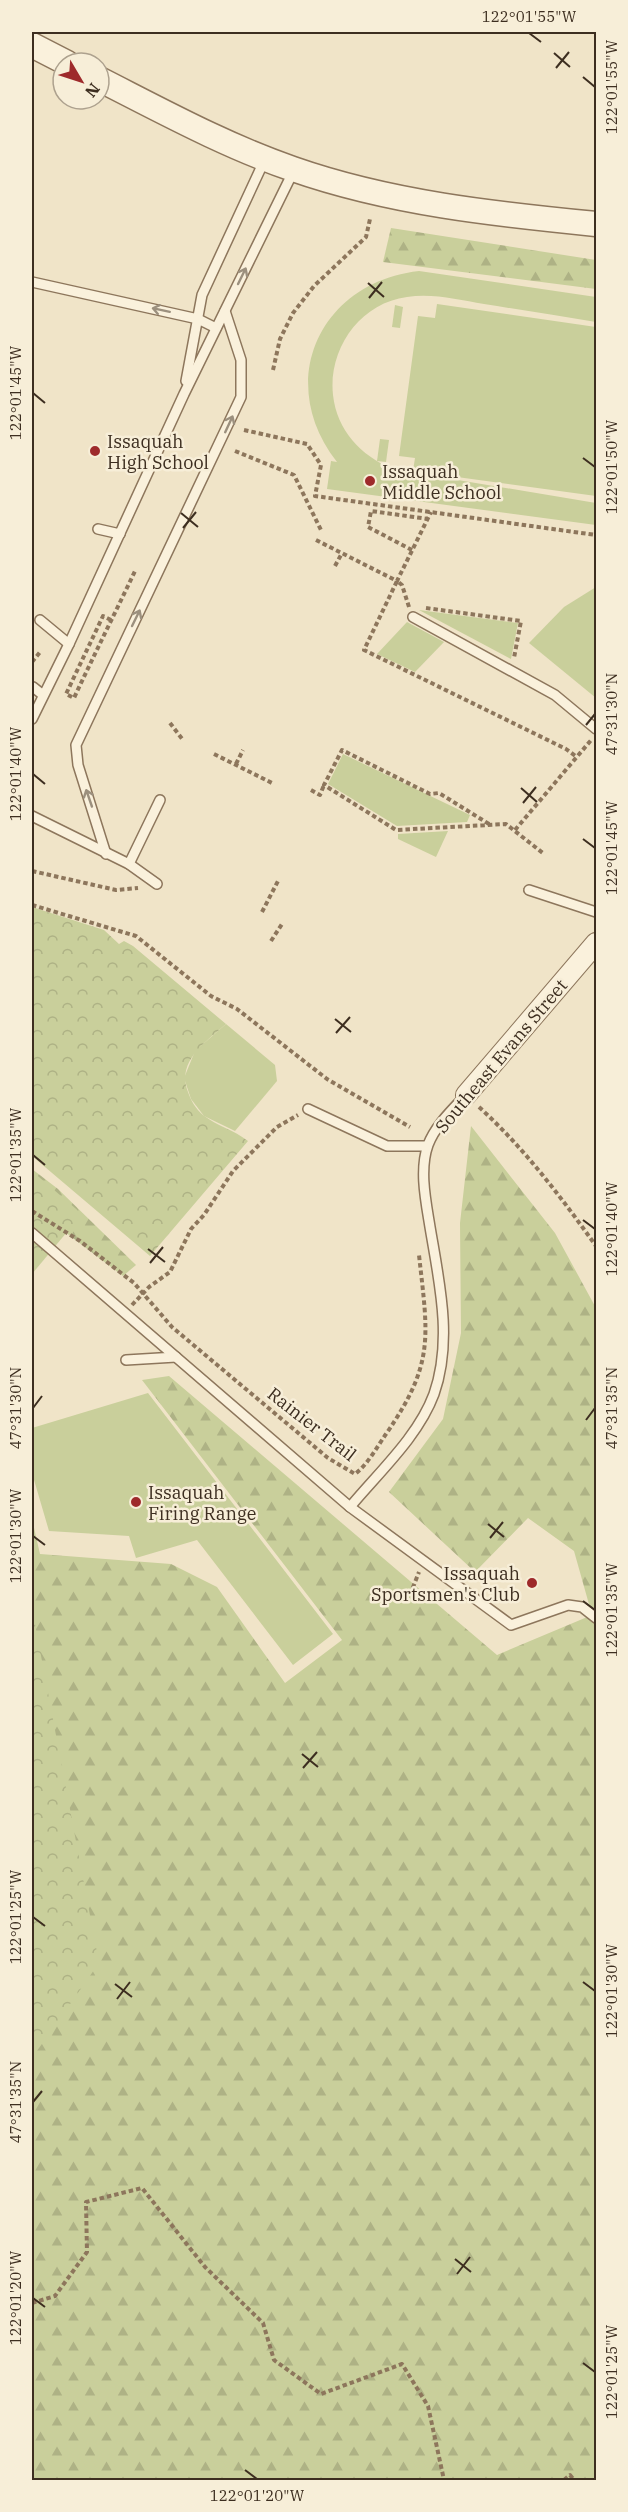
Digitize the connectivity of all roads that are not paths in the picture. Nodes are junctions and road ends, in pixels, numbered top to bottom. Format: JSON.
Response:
{"nodes":[{"id":1,"x":32,"y":45,"type":"edge"},
{"id":2,"x":51,"y":55,"type":"edge"},
{"id":3,"x":111,"y":85,"type":"edge"},
{"id":4,"x":265,"y":159,"type":"junction"},
{"id":5,"x":294,"y":170,"type":"junction"},
{"id":6,"x":597,"y":224,"type":"edge"},
{"id":7,"x":32,"y":282,"type":"edge"},
{"id":8,"x":225,"y":311,"type":"junction"},
{"id":9,"x":198,"y":319,"type":"junction"},
{"id":10,"x":216,"y":328,"type":"junction"},
{"id":11,"x":184,"y":394,"type":"junction"},
{"id":12,"x":98,"y":529,"type":"dead end"},
{"id":13,"x":120,"y":534,"type":"junction"},
{"id":14,"x":413,"y":617,"type":"road end"},
{"id":15,"x":39,"y":620,"type":"dead end"},
{"id":16,"x":69,"y":644,"type":"junction"},
{"id":17,"x":33,"y":687,"type":"dead end"},
{"id":18,"x":44,"y":695,"type":"junction"},
{"id":19,"x":32,"y":719,"type":"edge"},
{"id":20,"x":597,"y":729,"type":"edge"},
{"id":21,"x":160,"y":801,"type":"dead end"},
{"id":22,"x":32,"y":816,"type":"edge"},
{"id":23,"x":106,"y":854,"type":"junction"},
{"id":24,"x":129,"y":864,"type":"junction"},
{"id":25,"x":157,"y":884,"type":"dead end"},
{"id":26,"x":529,"y":890,"type":"dead end"},
{"id":27,"x":597,"y":912,"type":"edge"},
{"id":28,"x":597,"y":943,"type":"edge"},
{"id":29,"x":466,"y":1095,"type":"joint"},
{"id":30,"x":308,"y":1109,"type":"road end"},
{"id":31,"x":428,"y":1146,"type":"junction"},
{"id":32,"x":32,"y":1233,"type":"edge"},
{"id":33,"x":176,"y":1357,"type":"junction"},
{"id":34,"x":126,"y":1360,"type":"dead end"},
{"id":35,"x":350,"y":1507,"type":"junction"},
{"id":36,"x":597,"y":1618,"type":"edge"}],
"edges":[{"from":1,"to":2,"type":"street"},
{"from":3,"to":4,"type":"street"},
{"from":4,"to":5,"type":"street"},
{"from":4,"to":9,"type":"lane"},
{"from":5,"to":6,"type":"street"},
{"from":8,"to":5,"type":"lane","one_way":true},
{"from":9,"to":7,"type":"lane","one_way":true},
{"from":8,"to":10,"type":"lane"},
{"from":23,"to":8,"type":"lane","one_way":true},
{"from":9,"to":10,"type":"lane"},
{"from":9,"to":11,"type":"lane"},
{"from":10,"to":11,"type":"lane"},
{"from":11,"to":13,"type":"lane"},
{"from":12,"to":13,"type":"lane"},
{"from":13,"to":16,"type":"lane"},
{"from":14,"to":20,"type":"lane"},
{"from":15,"to":16,"type":"lane"},
{"from":16,"to":18,"type":"lane"},
{"from":17,"to":18,"type":"lane"},
{"from":18,"to":19,"type":"lane"},
{"from":21,"to":24,"type":"lane"},
{"from":22,"to":23,"type":"lane"},
{"from":23,"to":24,"type":"lane"},
{"from":24,"to":25,"type":"lane"},
{"from":26,"to":27,"type":"lane"},
{"from":28,"to":29,"type":"street","name":"Southeast Evans Street"},
{"from":29,"to":31,"type":"lane","name":"Southeast Evans Street"},
{"from":30,"to":31,"type":"lane"},
{"from":31,"to":35,"type":"lane","name":"Southeast Evans Street"},
{"from":32,"to":33,"type":"lane"},
{"from":33,"to":34,"type":"lane"},
{"from":33,"to":35,"type":"lane"},
{"from":35,"to":36,"type":"lane"}]}
